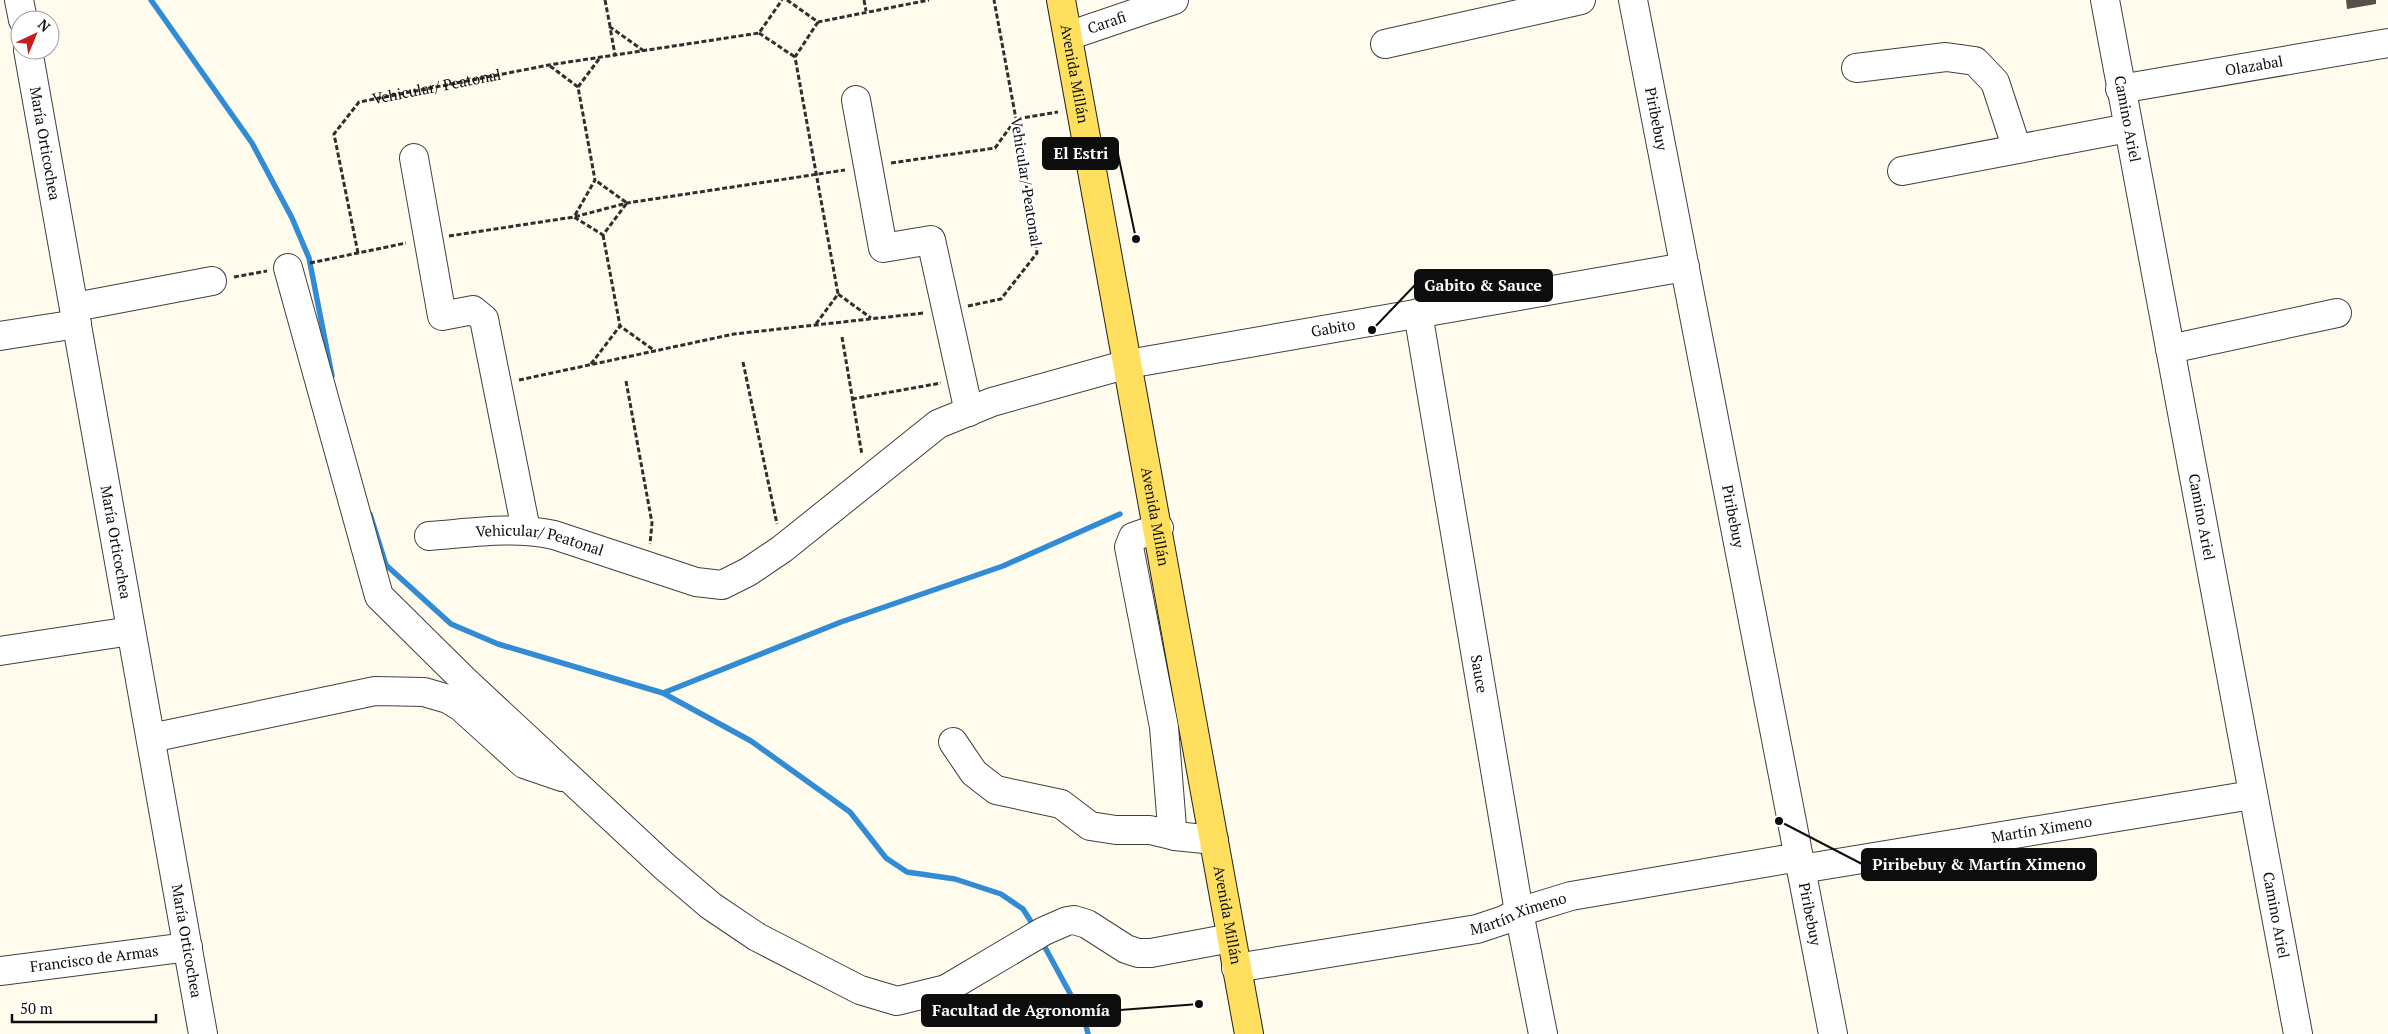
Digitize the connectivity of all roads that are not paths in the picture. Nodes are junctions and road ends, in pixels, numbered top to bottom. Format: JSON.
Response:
{"nodes":[{"id":1,"x":1061,"y":0,"type":"edge"},
{"id":2,"x":1174,"y":0,"type":"edge"},
{"id":3,"x":1581,"y":0,"type":"edge"},
{"id":4,"x":1633,"y":0,"type":"edge"},
{"id":5,"x":2105,"y":0,"type":"edge"},
{"id":6,"x":1068,"y":36,"type":"junction"},
{"id":7,"x":2388,"y":43,"type":"edge"},
{"id":8,"x":1385,"y":44,"type":"dead end"},
{"id":9,"x":30,"y":60,"type":"edge"},
{"id":10,"x":1856,"y":68,"type":"dead end"},
{"id":11,"x":2120,"y":89,"type":"junction"},
{"id":12,"x":856,"y":100,"type":"dead end"},
{"id":13,"x":2128,"y":128,"type":"junction"},
{"id":14,"x":2017,"y":149,"type":"junction"},
{"id":15,"x":414,"y":158,"type":"dead end"},
{"id":16,"x":1902,"y":171,"type":"dead end"},
{"id":17,"x":1684,"y":266,"type":"junction"},
{"id":18,"x":282,"y":269,"type":"road end"},
{"id":19,"x":212,"y":281,"type":"road end"},
{"id":20,"x":1418,"y":313,"type":"junction"},
{"id":21,"x":2337,"y":313,"type":"dead end"},
{"id":22,"x":76,"y":316,"type":"junction"},
{"id":23,"x":0,"y":336,"type":"edge"},
{"id":24,"x":2170,"y":349,"type":"junction"},
{"id":25,"x":1128,"y":364,"type":"junction"},
{"id":26,"x":969,"y":412,"type":"junction"},
{"id":27,"x":1159,"y":528,"type":"junction"},
{"id":28,"x":526,"y":530,"type":"junction"},
{"id":29,"x":429,"y":536,"type":"dead end"},
{"id":30,"x":131,"y":631,"type":"junction"},
{"id":31,"x":0,"y":651,"type":"edge"},
{"id":32,"x":151,"y":738,"type":"junction"},
{"id":33,"x":953,"y":742,"type":"dead end"},
{"id":34,"x":571,"y":779,"type":"junction"},
{"id":35,"x":2252,"y":795,"type":"junction"},
{"id":36,"x":1175,"y":836,"type":"junction"},
{"id":37,"x":1214,"y":840,"type":"junction"},
{"id":38,"x":1800,"y":863,"type":"junction"},
{"id":39,"x":1520,"y":912,"type":"junction"},
{"id":40,"x":1231,"y":938,"type":"junction"},
{"id":41,"x":188,"y":947,"type":"junction"},
{"id":42,"x":1236,"y":968,"type":"junction"},
{"id":43,"x":0,"y":971,"type":"edge"},
{"id":44,"x":203,"y":1034,"type":"edge"},
{"id":45,"x":1249,"y":1034,"type":"edge"},
{"id":46,"x":1543,"y":1034,"type":"edge"},
{"id":47,"x":1834,"y":1034,"type":"edge"},
{"id":48,"x":2298,"y":1034,"type":"edge"}],
"edges":[{"from":1,"to":6,"type":"main road","name":"Avenida Millán"},
{"from":2,"to":6,"type":"street","name":"Carafi"},
{"from":3,"to":8,"type":"street"},
{"from":4,"to":17,"type":"street","name":"Piribebuy"},
{"from":5,"to":11,"type":"street","name":"Camino Ariel"},
{"from":6,"to":25,"type":"main road","name":"Avenida Millán"},
{"from":7,"to":11,"type":"street","name":"Olazabal"},
{"from":9,"to":22,"type":"street","name":"María Orticochea"},
{"from":10,"to":14,"type":"street"},
{"from":11,"to":13,"type":"street","name":"Camino Ariel"},
{"from":12,"to":26,"type":"street"},
{"from":13,"to":14,"type":"street"},
{"from":13,"to":24,"type":"street","name":"Camino Ariel"},
{"from":14,"to":16,"type":"street"},
{"from":15,"to":28,"type":"street"},
{"from":17,"to":20,"type":"street","name":"Gabito"},
{"from":17,"to":38,"type":"street","name":"Piribebuy"},
{"from":18,"to":34,"type":"street"},
{"from":19,"to":22,"type":"street"},
{"from":20,"to":25,"type":"street","name":"Gabito"},
{"from":20,"to":39,"type":"street","name":"Sauce"},
{"from":21,"to":24,"type":"street"},
{"from":22,"to":23,"type":"street"},
{"from":22,"to":30,"type":"street","name":"María Orticochea"},
{"from":24,"to":35,"type":"street","name":"Camino Ariel"},
{"from":25,"to":26,"type":"street","name":"Vehicular/ Peatonal"},
{"from":25,"to":27,"type":"main road","name":"Avenida Millán"},
{"from":26,"to":28,"type":"street","name":"Vehicular/ Peatonal"},
{"from":27,"to":36,"type":"street"},
{"from":27,"to":37,"type":"main road","name":"Avenida Millán"},
{"from":28,"to":29,"type":"street","name":"Vehicular/ Peatonal"},
{"from":30,"to":31,"type":"street"},
{"from":30,"to":32,"type":"street","name":"María Orticochea"},
{"from":32,"to":34,"type":"street"},
{"from":32,"to":41,"type":"street","name":"María Orticochea"},
{"from":33,"to":36,"type":"street"},
{"from":34,"to":40,"type":"street"},
{"from":35,"to":38,"type":"street","name":"Martín Ximeno"},
{"from":35,"to":48,"type":"street","name":"Camino Ariel"},
{"from":36,"to":37,"type":"street"},
{"from":37,"to":40,"type":"main road","name":"Avenida Millán"},
{"from":38,"to":39,"type":"street","name":"Martín Ximeno"},
{"from":38,"to":47,"type":"street","name":"Piribebuy"},
{"from":39,"to":42,"type":"street","name":"Martín Ximeno"},
{"from":39,"to":46,"type":"street","name":"Sauce"},
{"from":40,"to":42,"type":"main road","name":"Avenida Millán"},
{"from":41,"to":43,"type":"street","name":"Francisco de Armas"},
{"from":41,"to":44,"type":"street","name":"María Orticochea"},
{"from":42,"to":45,"type":"main road","name":"Avenida Millán"}]}
